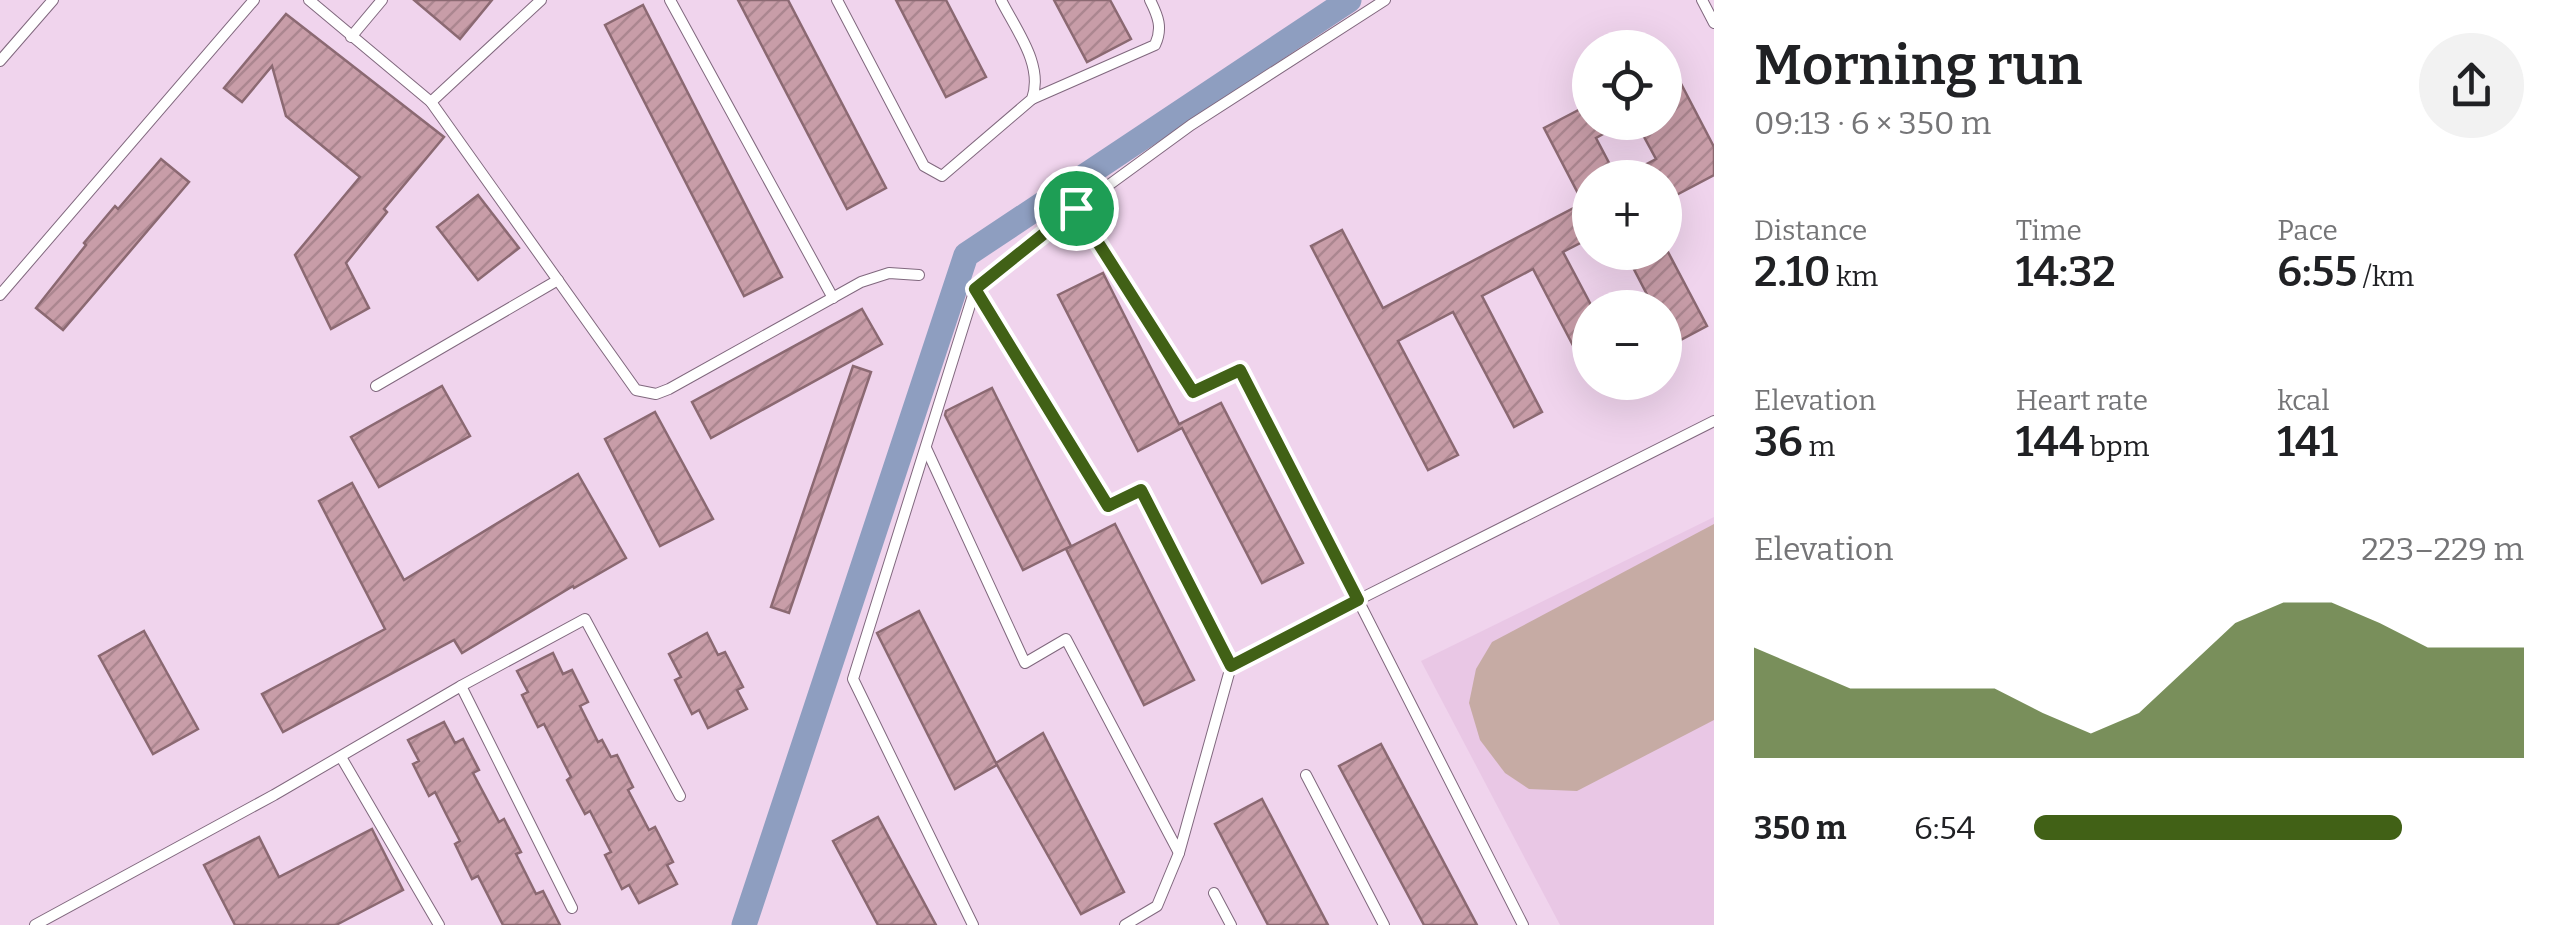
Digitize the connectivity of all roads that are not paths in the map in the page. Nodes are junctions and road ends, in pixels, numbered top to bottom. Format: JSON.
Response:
{"nodes":[{"id":1,"x":54,"y":0,"type":"edge"},
{"id":2,"x":254,"y":0,"type":"edge"},
{"id":3,"x":309,"y":0,"type":"edge"},
{"id":4,"x":382,"y":0,"type":"edge"},
{"id":5,"x":541,"y":0,"type":"edge"},
{"id":6,"x":670,"y":0,"type":"edge"},
{"id":7,"x":837,"y":0,"type":"edge"},
{"id":8,"x":1000,"y":0,"type":"edge"},
{"id":9,"x":1150,"y":0,"type":"edge"},
{"id":10,"x":1385,"y":0,"type":"edge"},
{"id":11,"x":1702,"y":0,"type":"edge"},
{"id":12,"x":1714,"y":23,"type":"edge"},
{"id":13,"x":351,"y":37,"type":"junction"},
{"id":14,"x":0,"y":61,"type":"edge"},
{"id":15,"x":1032,"y":100,"type":"junction"},
{"id":16,"x":432,"y":102,"type":"junction"},
{"id":17,"x":1076,"y":208,"type":"junction"},
{"id":18,"x":919,"y":275,"type":"dead end"},
{"id":19,"x":558,"y":280,"type":"junction"},
{"id":20,"x":975,"y":289,"type":"junction"},
{"id":21,"x":0,"y":295,"type":"edge"},
{"id":22,"x":834,"y":298,"type":"junction"},
{"id":23,"x":376,"y":386,"type":"dead end"},
{"id":24,"x":1714,"y":421,"type":"edge"},
{"id":25,"x":925,"y":447,"type":"junction"},
{"id":26,"x":1358,"y":600,"type":"junction"},
{"id":27,"x":1231,"y":666,"type":"junction"},
{"id":28,"x":460,"y":686,"type":"junction"},
{"id":29,"x":341,"y":757,"type":"junction"},
{"id":30,"x":1306,"y":776,"type":"dead end"},
{"id":31,"x":680,"y":796,"type":"dead end"},
{"id":32,"x":1179,"y":852,"type":"junction"},
{"id":33,"x":1214,"y":893,"type":"dead end"},
{"id":34,"x":572,"y":908,"type":"dead end"},
{"id":35,"x":35,"y":925,"type":"edge"},
{"id":36,"x":439,"y":925,"type":"edge"},
{"id":37,"x":973,"y":925,"type":"edge"},
{"id":38,"x":1125,"y":925,"type":"edge"},
{"id":39,"x":1231,"y":925,"type":"edge"},
{"id":40,"x":1384,"y":925,"type":"edge"},
{"id":41,"x":1523,"y":925,"type":"edge"}],
"edges":[{"from":1,"to":14,"type":"lane"},
{"from":2,"to":21,"type":"lane"},
{"from":3,"to":13,"type":"lane"},
{"from":4,"to":13,"type":"lane"},
{"from":5,"to":16,"type":"lane"},
{"from":6,"to":22,"type":"lane"},
{"from":7,"to":15,"type":"lane"},
{"from":8,"to":15,"type":"lane"},
{"from":9,"to":15,"type":"lane"},
{"from":10,"to":17,"type":"lane"},
{"from":11,"to":12,"type":"lane"},
{"from":13,"to":16,"type":"lane"},
{"from":16,"to":19,"type":"lane"},
{"from":17,"to":20,"type":"lane"},
{"from":17,"to":26,"type":"lane"},
{"from":18,"to":22,"type":"lane"},
{"from":19,"to":22,"type":"lane"},
{"from":19,"to":23,"type":"lane"},
{"from":20,"to":25,"type":"lane"},
{"from":20,"to":27,"type":"lane"},
{"from":24,"to":26,"type":"lane"},
{"from":25,"to":32,"type":"lane"},
{"from":25,"to":37,"type":"lane"},
{"from":26,"to":27,"type":"lane"},
{"from":26,"to":41,"type":"lane"},
{"from":27,"to":32,"type":"lane"},
{"from":28,"to":29,"type":"lane"},
{"from":28,"to":31,"type":"lane"},
{"from":28,"to":34,"type":"lane"},
{"from":29,"to":35,"type":"lane"},
{"from":29,"to":36,"type":"lane"},
{"from":30,"to":40,"type":"lane"},
{"from":32,"to":38,"type":"lane"},
{"from":33,"to":39,"type":"lane"}]}
